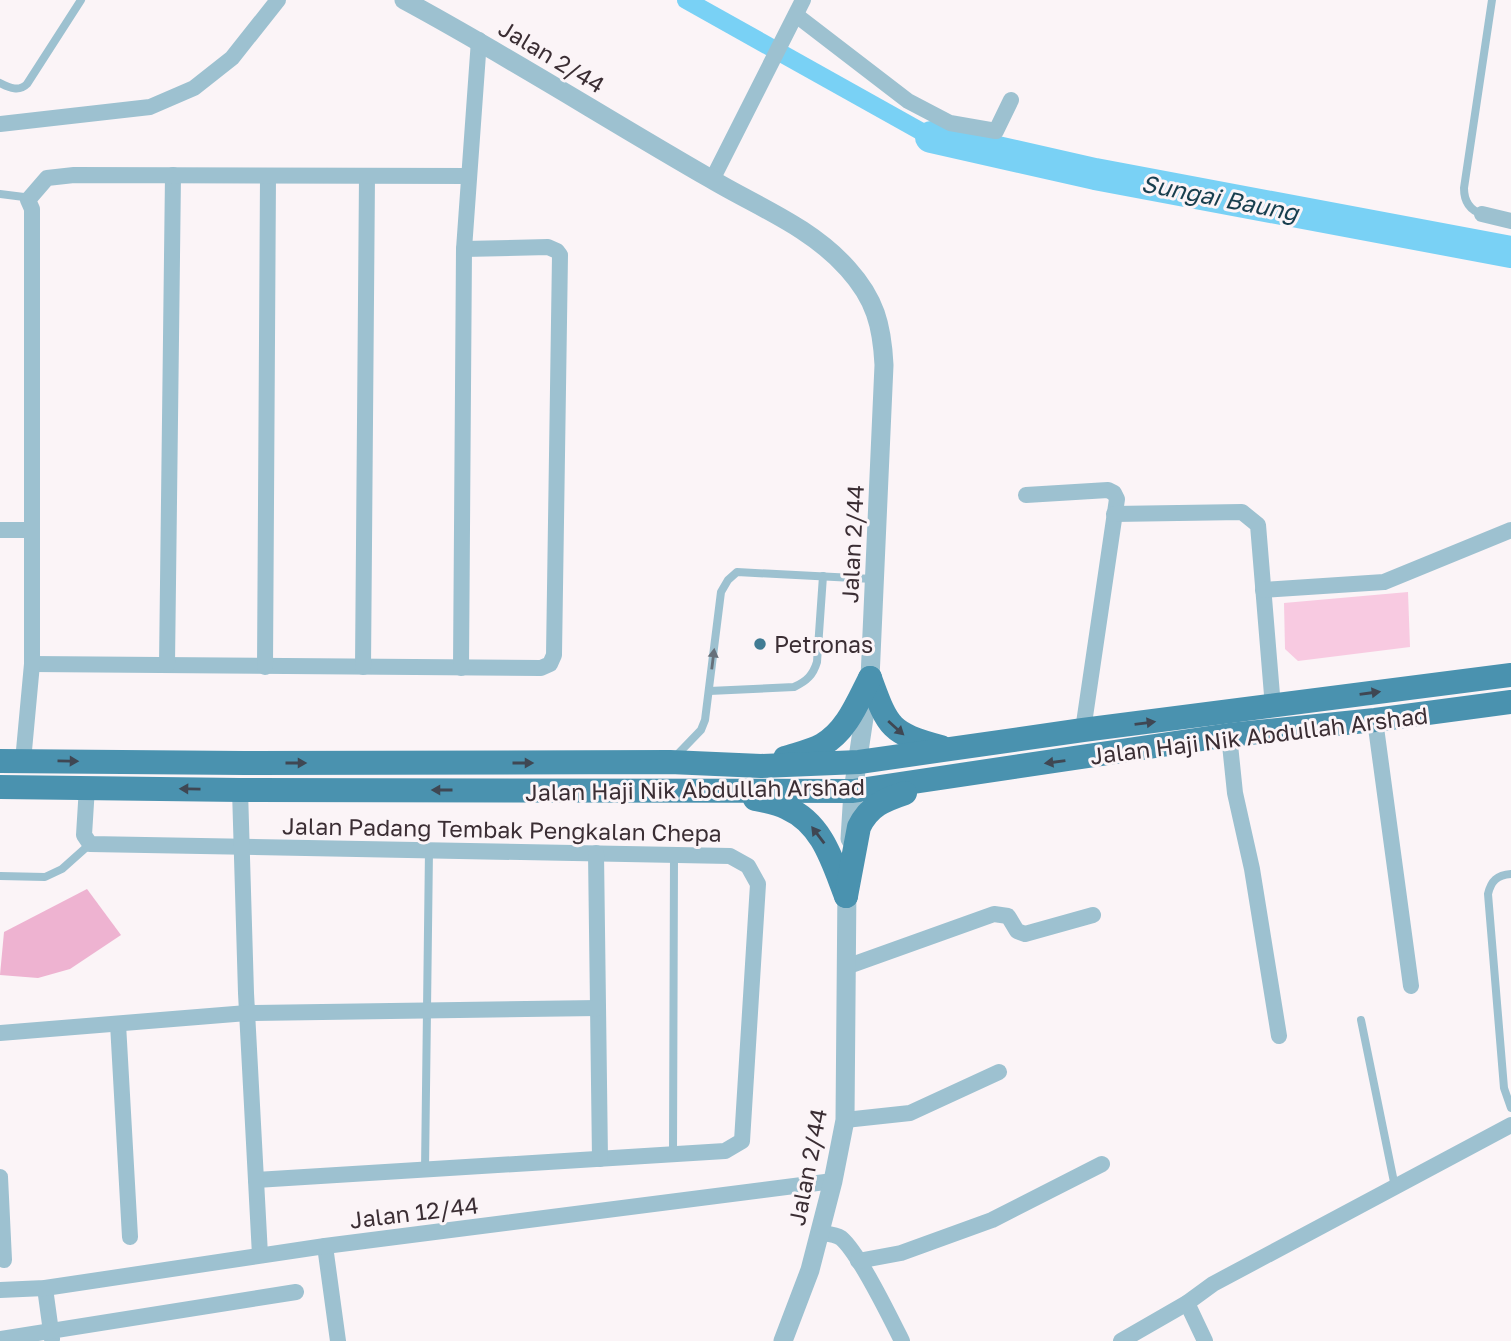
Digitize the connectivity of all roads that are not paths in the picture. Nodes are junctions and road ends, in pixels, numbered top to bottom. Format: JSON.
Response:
{"nodes":[{"id":1,"x":81,"y":0,"type":"edge"},
{"id":2,"x":278,"y":0,"type":"edge"},
{"id":3,"x":404,"y":0,"type":"edge"},
{"id":4,"x":803,"y":0,"type":"edge"},
{"id":5,"x":1492,"y":0,"type":"edge"},
{"id":6,"x":796,"y":15,"type":"junction"},
{"id":7,"x":479,"y":40,"type":"junction"},
{"id":8,"x":0,"y":83,"type":"edge"},
{"id":9,"x":1011,"y":100,"type":"dead end"},
{"id":10,"x":0,"y":124,"type":"edge"},
{"id":11,"x":173,"y":175,"type":"junction"},
{"id":12,"x":268,"y":176,"type":"junction"},
{"id":13,"x":367,"y":176,"type":"junction"},
{"id":14,"x":469,"y":176,"type":"junction"},
{"id":15,"x":712,"y":180,"type":"junction"},
{"id":16,"x":0,"y":194,"type":"edge"},
{"id":17,"x":28,"y":200,"type":"junction"},
{"id":18,"x":1482,"y":214,"type":"joint"},
{"id":19,"x":1511,"y":221,"type":"edge"},
{"id":20,"x":464,"y":249,"type":"junction"},
{"id":21,"x":1026,"y":495,"type":"dead end"},
{"id":22,"x":1114,"y":514,"type":"junction"},
{"id":23,"x":0,"y":530,"type":"edge"},
{"id":24,"x":32,"y":530,"type":"junction"},
{"id":25,"x":1511,"y":530,"type":"edge"},
{"id":26,"x":823,"y":576,"type":"junction"},
{"id":27,"x":874,"y":579,"type":"junction"},
{"id":28,"x":1264,"y":590,"type":"junction"},
{"id":29,"x":32,"y":664,"type":"junction"},
{"id":30,"x":167,"y":665,"type":"junction"},
{"id":31,"x":265,"y":667,"type":"junction"},
{"id":32,"x":363,"y":667,"type":"junction"},
{"id":33,"x":461,"y":668,"type":"junction"},
{"id":34,"x":1511,"y":675,"type":"edge"},
{"id":35,"x":870,"y":678,"type":"junction"},
{"id":36,"x":709,"y":691,"type":"junction"},
{"id":37,"x":1511,"y":702,"type":"edge"},
{"id":38,"x":1273,"y":707,"type":"junction"},
{"id":39,"x":1375,"y":720,"type":"junction"},
{"id":40,"x":1083,"y":730,"type":"junction"},
{"id":41,"x":1229,"y":735,"type":"junction"},
{"id":42,"x":949,"y":749,"type":"junction"},
{"id":43,"x":11,"y":761,"type":"edge"},
{"id":44,"x":670,"y":762,"type":"junction"},
{"id":45,"x":859,"y":762,"type":"junction"},
{"id":46,"x":761,"y":766,"type":"junction"},
{"id":47,"x":956,"y":776,"type":"junction"},
{"id":48,"x":0,"y":787,"type":"edge"},
{"id":49,"x":87,"y":787,"type":"junction"},
{"id":50,"x":240,"y":790,"type":"junction"},
{"id":51,"x":853,"y":790,"type":"junction"},
{"id":52,"x":726,"y":791,"type":"junction"},
{"id":53,"x":90,"y":844,"type":"junction"},
{"id":54,"x":242,"y":846,"type":"junction"},
{"id":55,"x":429,"y":850,"type":"junction"},
{"id":56,"x":596,"y":853,"type":"junction"},
{"id":57,"x":674,"y":855,"type":"junction"},
{"id":58,"x":1511,"y":874,"type":"edge"},
{"id":59,"x":0,"y":876,"type":"edge"},
{"id":60,"x":846,"y":896,"type":"junction"},
{"id":61,"x":1093,"y":915,"type":"dead end"},
{"id":62,"x":846,"y":967,"type":"junction"},
{"id":63,"x":1411,"y":986,"type":"dead end"},
{"id":64,"x":598,"y":1008,"type":"junction"},
{"id":65,"x":427,"y":1011,"type":"junction"},
{"id":66,"x":247,"y":1013,"type":"junction"},
{"id":67,"x":1361,"y":1020,"type":"dead end"},
{"id":68,"x":118,"y":1024,"type":"junction"},
{"id":69,"x":0,"y":1033,"type":"edge"},
{"id":70,"x":1279,"y":1037,"type":"dead end"},
{"id":71,"x":999,"y":1072,"type":"dead end"},
{"id":72,"x":1511,"y":1108,"type":"edge"},
{"id":73,"x":845,"y":1120,"type":"junction"},
{"id":74,"x":1511,"y":1125,"type":"edge"},
{"id":75,"x":673,"y":1155,"type":"junction"},
{"id":76,"x":600,"y":1159,"type":"junction"},
{"id":77,"x":1102,"y":1164,"type":"dead end"},
{"id":78,"x":425,"y":1170,"type":"junction"},
{"id":79,"x":0,"y":1177,"type":"edge"},
{"id":80,"x":256,"y":1180,"type":"junction"},
{"id":81,"x":834,"y":1181,"type":"junction"},
{"id":82,"x":1395,"y":1187,"type":"junction"},
{"id":83,"x":820,"y":1233,"type":"junction"},
{"id":84,"x":130,"y":1237,"type":"dead end"},
{"id":85,"x":326,"y":1246,"type":"junction"},
{"id":86,"x":260,"y":1255,"type":"junction"},
{"id":87,"x":4,"y":1260,"type":"dead end"},
{"id":88,"x":858,"y":1261,"type":"junction"},
{"id":89,"x":45,"y":1288,"type":"junction"},
{"id":90,"x":0,"y":1290,"type":"edge"},
{"id":91,"x":296,"y":1292,"type":"dead end"},
{"id":92,"x":1187,"y":1303,"type":"junction"},
{"id":93,"x":52,"y":1336,"type":"edge"},
{"id":94,"x":0,"y":1339,"type":"edge"},
{"id":95,"x":338,"y":1341,"type":"edge"},
{"id":96,"x":783,"y":1341,"type":"edge"},
{"id":97,"x":902,"y":1341,"type":"edge"},
{"id":98,"x":1121,"y":1341,"type":"edge"},
{"id":99,"x":1205,"y":1341,"type":"edge"}],
"edges":[{"from":1,"to":8,"type":"lane"},
{"from":2,"to":10,"type":"street"},
{"from":3,"to":7,"type":"street","name":"Jalan 2/44"},
{"from":4,"to":6,"type":"street"},
{"from":5,"to":18,"type":"lane"},
{"from":6,"to":9,"type":"street"},
{"from":6,"to":15,"type":"street"},
{"from":7,"to":14,"type":"street"},
{"from":7,"to":15,"type":"street","name":"Jalan 2/44"},
{"from":11,"to":12,"type":"street"},
{"from":11,"to":17,"type":"street"},
{"from":11,"to":30,"type":"street"},
{"from":12,"to":13,"type":"street"},
{"from":12,"to":31,"type":"street"},
{"from":13,"to":14,"type":"street"},
{"from":13,"to":32,"type":"street"},
{"from":14,"to":20,"type":"street"},
{"from":15,"to":27,"type":"street","name":"Jalan 2/44"},
{"from":16,"to":17,"type":"lane"},
{"from":17,"to":24,"type":"street"},
{"from":18,"to":19,"type":"street"},
{"from":20,"to":33,"type":"street"},
{"from":20,"to":33,"type":"street"},
{"from":21,"to":22,"type":"street"},
{"from":22,"to":28,"type":"street"},
{"from":22,"to":40,"type":"street"},
{"from":23,"to":24,"type":"street"},
{"from":24,"to":29,"type":"street"},
{"from":25,"to":28,"type":"street"},
{"from":26,"to":27,"type":"lane"},
{"from":26,"to":36,"type":"lane"},
{"from":36,"to":26,"type":"lane","one_way":true},
{"from":27,"to":35,"type":"street","name":"Jalan 2/44"},
{"from":28,"to":38,"type":"street"},
{"from":29,"to":30,"type":"street"},
{"from":29,"to":43,"type":"street"},
{"from":30,"to":31,"type":"street"},
{"from":31,"to":32,"type":"street"},
{"from":32,"to":33,"type":"street"},
{"from":38,"to":34,"type":"main road","name":"Jalan Haji Nik Abdullah Arshad","one_way":true},
{"from":35,"to":42,"type":"main road","one_way":true},
{"from":35,"to":45,"type":"street","name":"Jalan 2/44"},
{"from":35,"to":46,"type":"main road"},
{"from":36,"to":44,"type":"lane"},
{"from":37,"to":39,"type":"main road","name":"Jalan Haji Nik Abdullah Arshad"},
{"from":40,"to":38,"type":"main road","name":"Jalan Haji Nik Abdullah Arshad","one_way":true},
{"from":39,"to":41,"type":"main road","name":"Jalan Haji Nik Abdullah Arshad"},
{"from":39,"to":63,"type":"street"},
{"from":40,"to":42,"type":"main road","name":"Jalan Haji Nik Abdullah Arshad"},
{"from":41,"to":47,"type":"main road","name":"Jalan Haji Nik Abdullah Arshad","one_way":true},
{"from":41,"to":70,"type":"street"},
{"from":42,"to":45,"type":"main road","name":"Jalan Haji Nik Abdullah Arshad"},
{"from":43,"to":44,"type":"main road","name":"Jalan Haji Nik Abdullah Arshad","one_way":true},
{"from":44,"to":46,"type":"main road","name":"Jalan Haji Nik Abdullah Arshad"},
{"from":45,"to":46,"type":"main road","name":"Jalan Haji Nik Abdullah Arshad"},
{"from":45,"to":51,"type":"street","name":"Jalan 2/44"},
{"from":47,"to":51,"type":"main road","name":"Jalan Haji Nik Abdullah Arshad"},
{"from":47,"to":60,"type":"main road"},
{"from":48,"to":49,"type":"main road","name":"Jalan Haji Nik Abdullah Arshad"},
{"from":50,"to":49,"type":"main road","name":"Jalan Haji Nik Abdullah Arshad","one_way":true},
{"from":49,"to":53,"type":"street"},
{"from":52,"to":50,"type":"main road","name":"Jalan Haji Nik Abdullah Arshad","one_way":true},
{"from":50,"to":54,"type":"street"},
{"from":51,"to":52,"type":"main road","name":"Jalan Haji Nik Abdullah Arshad"},
{"from":51,"to":60,"type":"street","name":"Jalan 2/44"},
{"from":60,"to":52,"type":"main road","one_way":true},
{"from":53,"to":54,"type":"street","name":"Jalan Padang Tembak Pengkalan Chepa"},
{"from":53,"to":59,"type":"lane"},
{"from":54,"to":55,"type":"street","name":"Jalan Padang Tembak Pengkalan Chepa"},
{"from":54,"to":66,"type":"street"},
{"from":55,"to":56,"type":"street","name":"Jalan Padang Tembak Pengkalan Chepa"},
{"from":55,"to":65,"type":"lane"},
{"from":56,"to":57,"type":"street","name":"Jalan Padang Tembak Pengkalan Chepa"},
{"from":56,"to":64,"type":"street"},
{"from":57,"to":75,"type":"lane"},
{"from":57,"to":75,"type":"street","name":"Jalan Padang Tembak Pengkalan Chepa"},
{"from":58,"to":72,"type":"lane"},
{"from":60,"to":62,"type":"street","name":"Jalan 2/44"},
{"from":61,"to":62,"type":"street"},
{"from":62,"to":73,"type":"street","name":"Jalan 2/44"},
{"from":64,"to":65,"type":"street"},
{"from":64,"to":76,"type":"street"},
{"from":65,"to":66,"type":"street"},
{"from":65,"to":78,"type":"lane"},
{"from":66,"to":68,"type":"street"},
{"from":66,"to":80,"type":"street"},
{"from":67,"to":82,"type":"lane"},
{"from":68,"to":69,"type":"street"},
{"from":68,"to":84,"type":"street"},
{"from":71,"to":73,"type":"street"},
{"from":73,"to":81,"type":"street","name":"Jalan 2/44"},
{"from":74,"to":82,"type":"street"},
{"from":75,"to":76,"type":"street","name":"Jalan Padang Tembak Pengkalan Chepa"},
{"from":76,"to":78,"type":"street","name":"Jalan Padang Tembak Pengkalan Chepa"},
{"from":77,"to":88,"type":"street"},
{"from":78,"to":80,"type":"street","name":"Jalan Padang Tembak Pengkalan Chepa"},
{"from":79,"to":87,"type":"street"},
{"from":80,"to":86,"type":"street"},
{"from":81,"to":83,"type":"street","name":"Jalan 2/44"},
{"from":81,"to":85,"type":"street","name":"Jalan 12/44"},
{"from":82,"to":92,"type":"street"},
{"from":83,"to":88,"type":"street"},
{"from":83,"to":96,"type":"street","name":"Jalan 2/44"},
{"from":85,"to":86,"type":"street","name":"Jalan 12/44"},
{"from":85,"to":95,"type":"street"},
{"from":86,"to":89,"type":"street","name":"Jalan 12/44"},
{"from":88,"to":97,"type":"street"},
{"from":89,"to":90,"type":"street","name":"Jalan 12/44"},
{"from":89,"to":93,"type":"street"},
{"from":91,"to":93,"type":"street"},
{"from":92,"to":98,"type":"street"},
{"from":92,"to":99,"type":"street"},
{"from":93,"to":94,"type":"street"}]}
